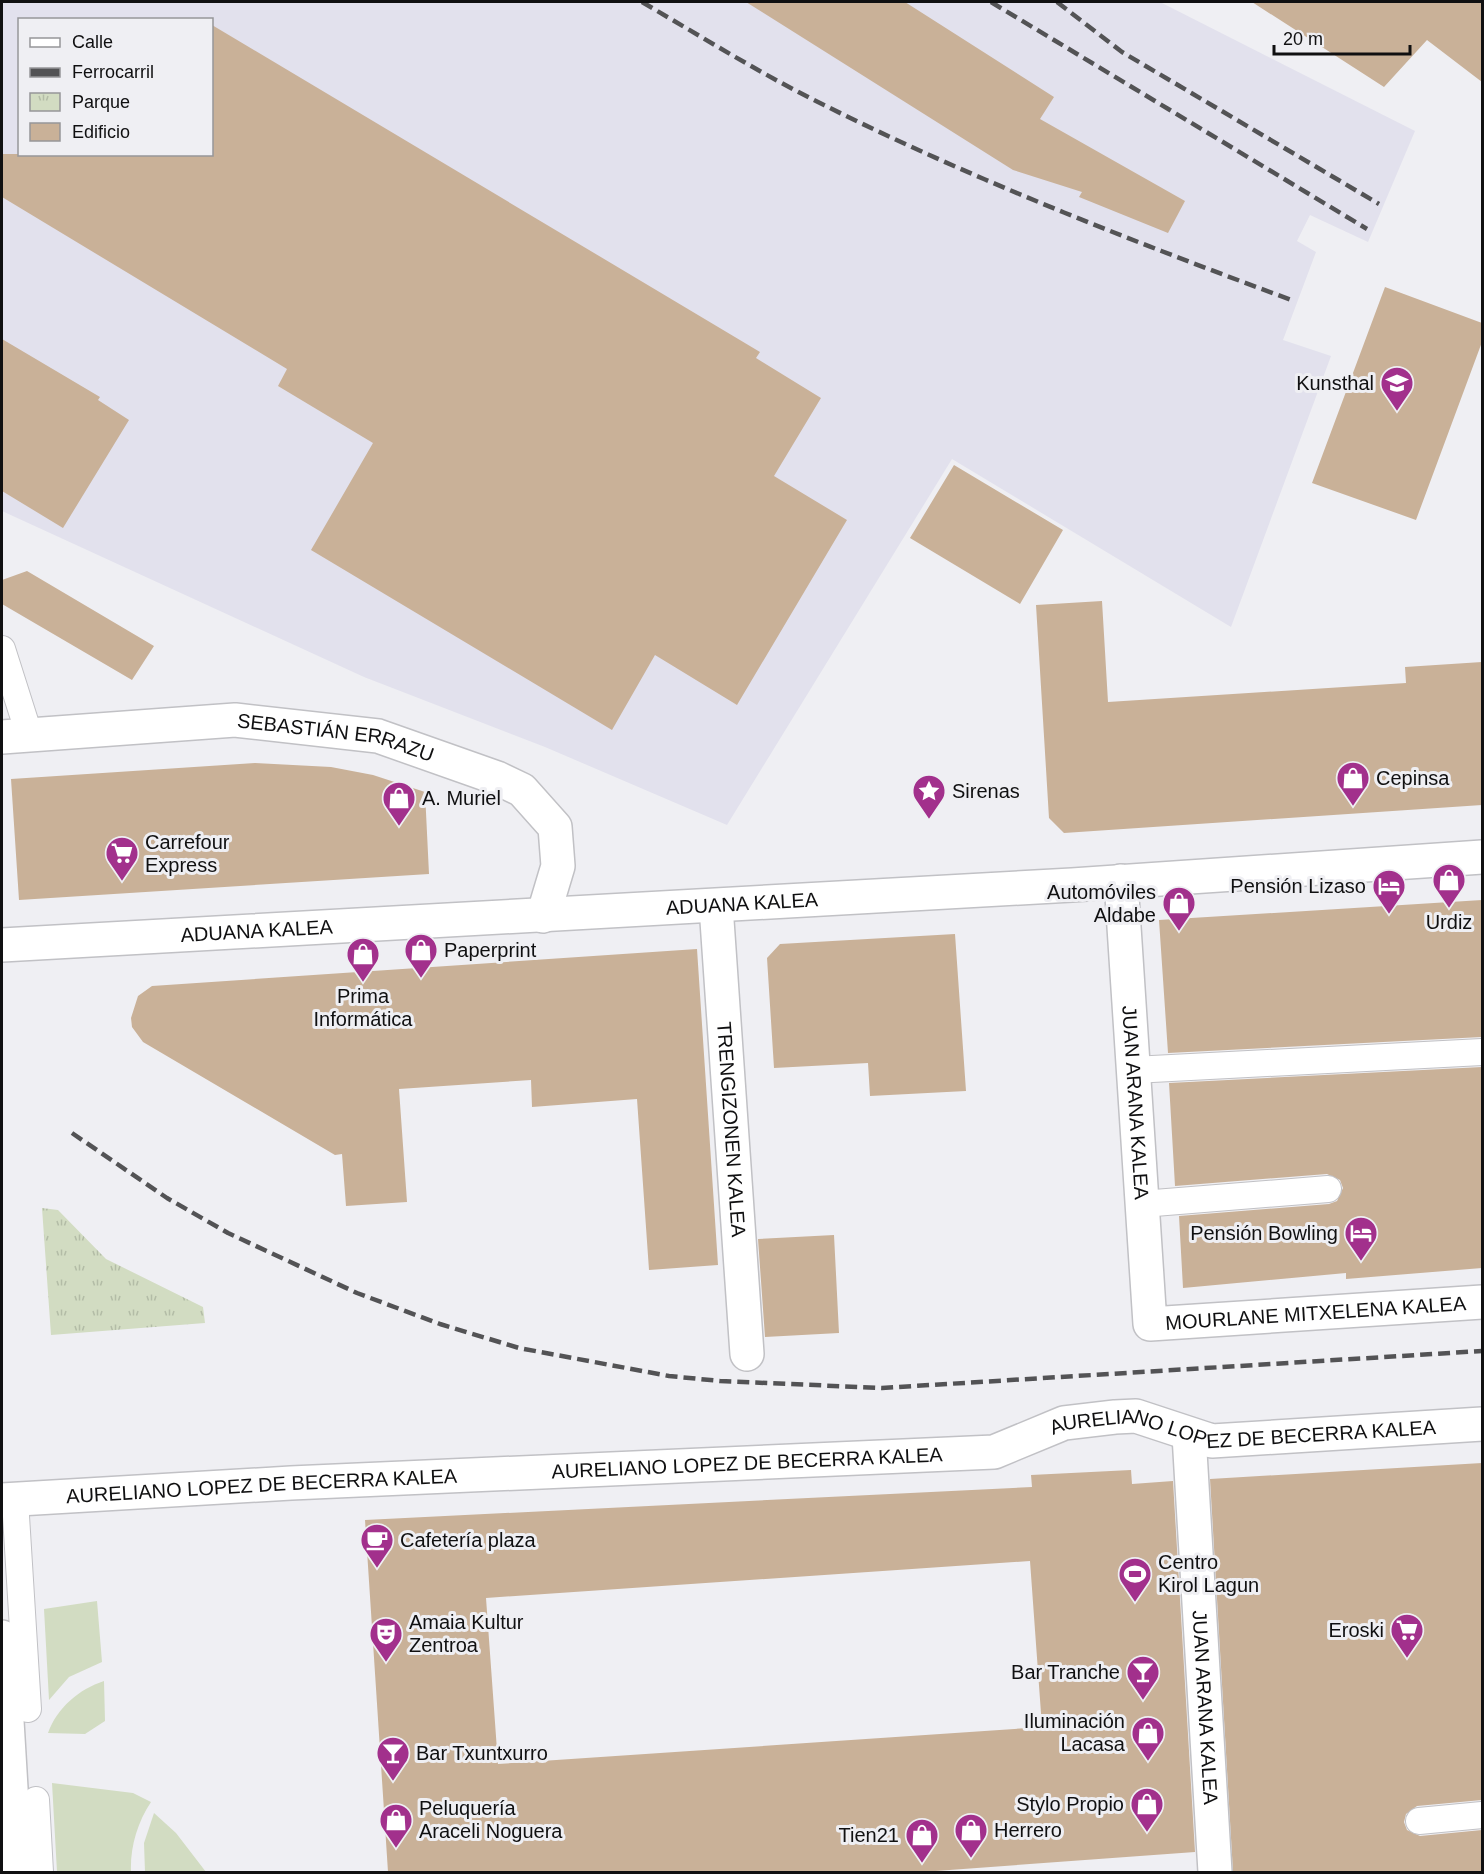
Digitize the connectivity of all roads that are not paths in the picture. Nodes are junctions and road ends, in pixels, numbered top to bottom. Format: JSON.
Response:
{"nodes":[{"id":1,"x":2,"y":649,"type":"edge"},
{"id":2,"x":15,"y":736,"type":"edge"},
{"id":3,"x":1482,"y":857,"type":"edge"},
{"id":4,"x":1121,"y":881,"type":"junction"},
{"id":5,"x":716,"y":906,"type":"junction"},
{"id":6,"x":543,"y":916,"type":"junction"},
{"id":7,"x":2,"y":945,"type":"edge"},
{"id":8,"x":1482,"y":1052,"type":"edge"},
{"id":9,"x":1133,"y":1070,"type":"junction"},
{"id":10,"x":1328,"y":1189,"type":"dead end"},
{"id":11,"x":1142,"y":1204,"type":"junction"},
{"id":12,"x":1482,"y":1302,"type":"edge"},
{"id":13,"x":1150,"y":1324,"type":"joint"},
{"id":14,"x":747,"y":1353,"type":"dead end"},
{"id":15,"x":1482,"y":1424,"type":"edge"},
{"id":16,"x":1177,"y":1431,"type":"junction"},
{"id":17,"x":8,"y":1500,"type":"edge"},
{"id":18,"x":2,"y":1636,"type":"edge"},
{"id":19,"x":28,"y":1709,"type":"dead end"},
{"id":20,"x":36,"y":1800,"type":"dead end"},
{"id":21,"x":1482,"y":1815,"type":"edge"},
{"id":22,"x":1419,"y":1821,"type":"dead end"},
{"id":23,"x":16,"y":1872,"type":"edge"},
{"id":24,"x":40,"y":1872,"type":"edge"},
{"id":25,"x":1215,"y":1872,"type":"edge"}],
"edges":[{"from":1,"to":2,"type":"lane"},
{"from":2,"to":6,"type":"street","name":"SEBASTIÁN ERRAZU"},
{"from":3,"to":4,"type":"street","name":"ADUANA KALEA"},
{"from":4,"to":5,"type":"street","name":"ADUANA KALEA"},
{"from":4,"to":9,"type":"street","name":"JUAN ARANA KALEA"},
{"from":5,"to":6,"type":"street","name":"ADUANA KALEA"},
{"from":5,"to":14,"type":"street","name":"TRENGIZONEN KALEA"},
{"from":6,"to":7,"type":"street","name":"ADUANA KALEA"},
{"from":8,"to":9,"type":"lane"},
{"from":9,"to":11,"type":"street","name":"JUAN ARANA KALEA"},
{"from":10,"to":11,"type":"lane"},
{"from":11,"to":13,"type":"street","name":"JUAN ARANA KALEA"},
{"from":12,"to":13,"type":"street","name":"MOURLANE MITXELENA KALEA"},
{"from":15,"to":16,"type":"street","name":"AURELIANO LOPEZ DE BECERRA KALEA"},
{"from":16,"to":17,"type":"street","name":"AURELIANO LOPEZ DE BECERRA KALEA"},
{"from":16,"to":25,"type":"street","name":"JUAN ARANA KALEA"},
{"from":17,"to":19,"type":"lane"},
{"from":18,"to":23,"type":"street"},
{"from":20,"to":24,"type":"lane"},
{"from":21,"to":22,"type":"lane"}]}
